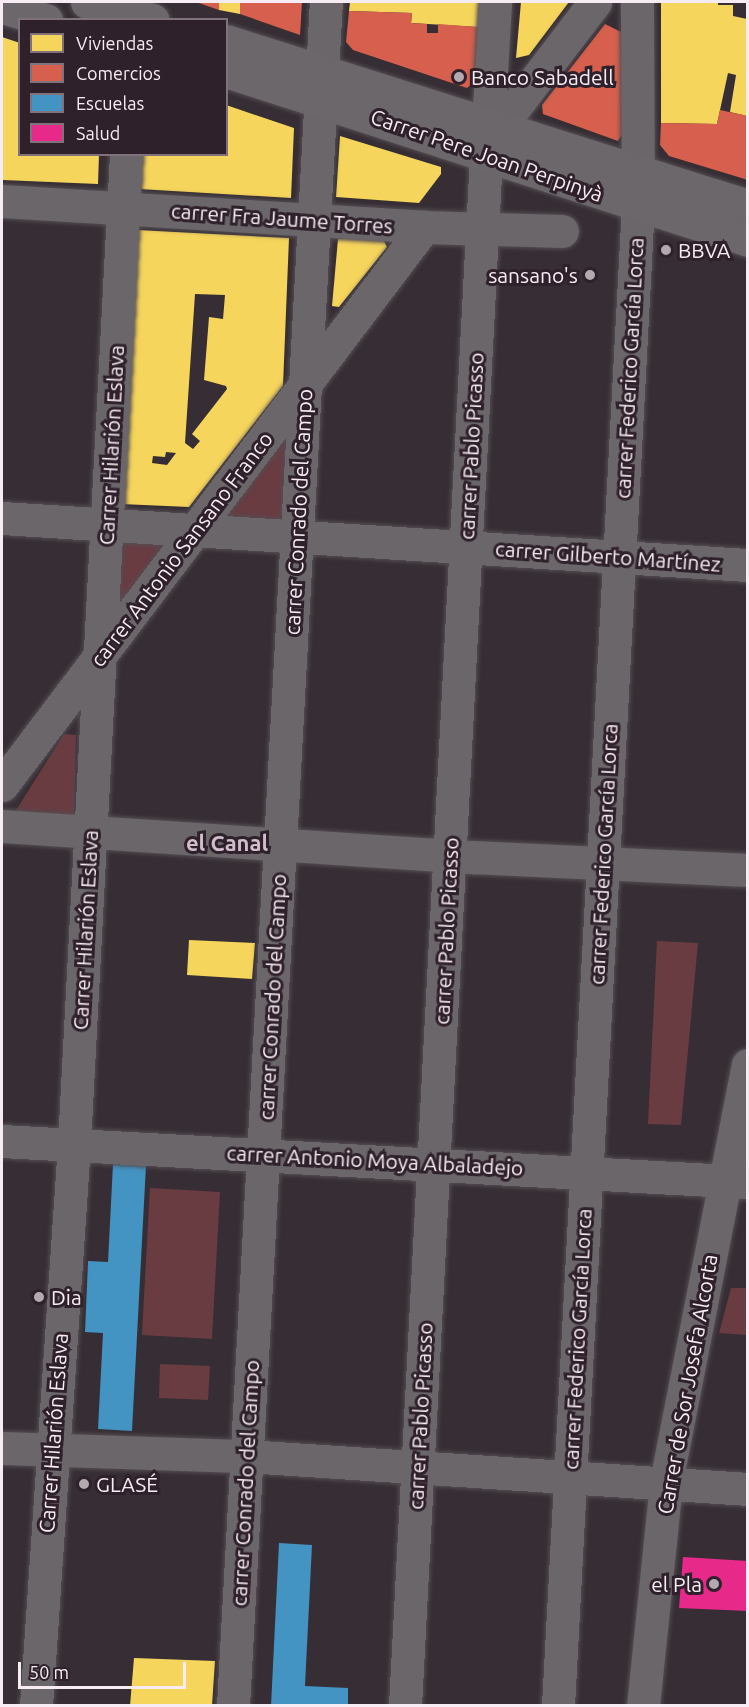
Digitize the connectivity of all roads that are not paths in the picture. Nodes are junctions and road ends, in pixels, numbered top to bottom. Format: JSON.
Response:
{"nodes":[{"id":1,"x":87,"y":2,"type":"edge"},
{"id":2,"x":326,"y":2,"type":"edge"},
{"id":3,"x":495,"y":2,"type":"edge"},
{"id":4,"x":595,"y":2,"type":"edge"},
{"id":5,"x":637,"y":2,"type":"edge"},
{"id":6,"x":2,"y":7,"type":"edge"},
{"id":7,"x":140,"y":12,"type":"edge"},
{"id":8,"x":39,"y":18,"type":"edge"},
{"id":9,"x":228,"y":42,"type":"edge"},
{"id":10,"x":228,"y":71,"type":"edge"},
{"id":11,"x":322,"y":84,"type":"junction"},
{"id":12,"x":491,"y":137,"type":"junction"},
{"id":13,"x":126,"y":156,"type":"edge"},
{"id":14,"x":638,"y":190,"type":"junction"},
{"id":15,"x":2,"y":201,"type":"edge"},
{"id":16,"x":747,"y":206,"type":"edge"},
{"id":17,"x":123,"y":208,"type":"junction"},
{"id":18,"x":314,"y":220,"type":"junction"},
{"id":19,"x":424,"y":227,"type":"junction"},
{"id":20,"x":483,"y":228,"type":"junction"},
{"id":21,"x":562,"y":231,"type":"dead end"},
{"id":22,"x":747,"y":240,"type":"edge"},
{"id":23,"x":305,"y":385,"type":"junction"},
{"id":24,"x":2,"y":518,"type":"edge"},
{"id":25,"x":107,"y":525,"type":"junction"},
{"id":26,"x":194,"y":531,"type":"junction"},
{"id":27,"x":297,"y":537,"type":"junction"},
{"id":28,"x":465,"y":547,"type":"junction"},
{"id":29,"x":619,"y":557,"type":"junction"},
{"id":30,"x":747,"y":565,"type":"edge"},
{"id":31,"x":100,"y":657,"type":"junction"},
{"id":32,"x":2,"y":785,"type":"edge"},
{"id":33,"x":2,"y":826,"type":"edge"},
{"id":34,"x":91,"y":833,"type":"junction"},
{"id":35,"x":280,"y":844,"type":"junction"},
{"id":36,"x":450,"y":855,"type":"junction"},
{"id":37,"x":603,"y":864,"type":"junction"},
{"id":38,"x":747,"y":870,"type":"edge"},
{"id":39,"x":747,"y":1065,"type":"edge"},
{"id":40,"x":2,"y":1141,"type":"edge"},
{"id":41,"x":74,"y":1144,"type":"junction"},
{"id":42,"x":263,"y":1154,"type":"junction"},
{"id":43,"x":434,"y":1164,"type":"junction"},
{"id":44,"x":586,"y":1173,"type":"junction"},
{"id":45,"x":736,"y":1181,"type":"edge"},
{"id":46,"x":2,"y":1448,"type":"edge"},
{"id":47,"x":51,"y":1451,"type":"junction"},
{"id":48,"x":246,"y":1456,"type":"junction"},
{"id":49,"x":418,"y":1467,"type":"junction"},
{"id":50,"x":570,"y":1476,"type":"junction"},
{"id":51,"x":666,"y":1482,"type":"junction"},
{"id":52,"x":747,"y":1489,"type":"edge"},
{"id":53,"x":36,"y":1706,"type":"edge"},
{"id":54,"x":233,"y":1706,"type":"edge"},
{"id":55,"x":405,"y":1706,"type":"edge"},
{"id":56,"x":558,"y":1706,"type":"edge"},
{"id":57,"x":643,"y":1706,"type":"edge"}],
"edges":[{"from":1,"to":7,"type":"main road"},
{"from":2,"to":11,"type":"street","name":"carrer Conrado del Campo"},
{"from":3,"to":12,"type":"street","name":"carrer Pablo Picasso"},
{"from":4,"to":12,"type":"street"},
{"from":5,"to":14,"type":"street","name":"carrer Federico García Lorca"},
{"from":6,"to":8,"type":"main road"},
{"from":9,"to":11,"type":"main road","name":"Carrer Pere Joan Perpinyà"},
{"from":10,"to":11,"type":"main road","name":"Carrer Pere Joan Perpinyà"},
{"from":11,"to":12,"type":"main road","name":"Carrer Pere Joan Perpinyà"},
{"from":11,"to":18,"type":"street","name":"carrer Conrado del Campo"},
{"from":12,"to":14,"type":"main road","name":"Carrer Pere Joan Perpinyà"},
{"from":12,"to":20,"type":"street","name":"carrer Pablo Picasso"},
{"from":13,"to":17,"type":"street","name":"Carrer Hilarión Eslava"},
{"from":14,"to":16,"type":"main road","name":"Carrer Pere Joan Perpinyà"},
{"from":14,"to":22,"type":"main road","name":"Carrer Pere Joan Perpinyà"},
{"from":14,"to":29,"type":"street","name":"carrer Federico García Lorca"},
{"from":15,"to":17,"type":"street","name":"carrer Fra Jaume Torres"},
{"from":17,"to":18,"type":"street","name":"carrer Fra Jaume Torres"},
{"from":17,"to":25,"type":"street","name":"Carrer Hilarión Eslava"},
{"from":18,"to":19,"type":"street","name":"carrer Fra Jaume Torres"},
{"from":18,"to":23,"type":"street","name":"carrer Conrado del Campo"},
{"from":19,"to":20,"type":"street","name":"carrer Fra Jaume Torres"},
{"from":19,"to":23,"type":"street","name":"carrer Antonio Sansano Franco"},
{"from":20,"to":21,"type":"street","name":"carrer Fra Jaume Torres"},
{"from":20,"to":28,"type":"street","name":"carrer Pablo Picasso"},
{"from":23,"to":26,"type":"street","name":"carrer Antonio Sansano Franco"},
{"from":23,"to":27,"type":"street","name":"carrer Conrado del Campo"},
{"from":24,"to":25,"type":"street","name":"carrer Gilberto Martínez"},
{"from":25,"to":26,"type":"street","name":"carrer Gilberto Martínez"},
{"from":25,"to":31,"type":"street","name":"Carrer Hilarión Eslava"},
{"from":26,"to":27,"type":"street","name":"carrer Gilberto Martínez"},
{"from":26,"to":31,"type":"street","name":"carrer Antonio Sansano Franco"},
{"from":27,"to":28,"type":"street","name":"carrer Gilberto Martínez"},
{"from":27,"to":35,"type":"street","name":"carrer Conrado del Campo"},
{"from":28,"to":29,"type":"street","name":"carrer Gilberto Martínez"},
{"from":28,"to":36,"type":"street","name":"carrer Pablo Picasso"},
{"from":29,"to":30,"type":"street","name":"carrer Gilberto Martínez"},
{"from":29,"to":37,"type":"street","name":"carrer Federico García Lorca"},
{"from":31,"to":32,"type":"street","name":"carrer Antonio Sansano Franco"},
{"from":31,"to":34,"type":"street","name":"Carrer Hilarión Eslava"},
{"from":33,"to":34,"type":"street"},
{"from":34,"to":35,"type":"street"},
{"from":34,"to":41,"type":"street","name":"Carrer Hilarión Eslava"},
{"from":35,"to":36,"type":"street"},
{"from":35,"to":42,"type":"street","name":"carrer Conrado del Campo"},
{"from":36,"to":37,"type":"street"},
{"from":36,"to":43,"type":"street","name":"carrer Pablo Picasso"},
{"from":37,"to":38,"type":"street"},
{"from":37,"to":44,"type":"street","name":"carrer Federico García Lorca"},
{"from":39,"to":45,"type":"street","name":"Carrer de Sor Josefa Alcorta"},
{"from":40,"to":41,"type":"street","name":"carrer Antonio Moya Albaladejo"},
{"from":41,"to":42,"type":"street","name":"carrer Antonio Moya Albaladejo"},
{"from":41,"to":47,"type":"street","name":"Carrer Hilarión Eslava"},
{"from":42,"to":43,"type":"street","name":"carrer Antonio Moya Albaladejo"},
{"from":42,"to":48,"type":"street","name":"carrer Conrado del Campo"},
{"from":43,"to":44,"type":"street","name":"carrer Antonio Moya Albaladejo"},
{"from":43,"to":49,"type":"street","name":"carrer Pablo Picasso"},
{"from":44,"to":45,"type":"street","name":"carrer Antonio Moya Albaladejo"},
{"from":44,"to":50,"type":"street","name":"carrer Federico García Lorca"},
{"from":45,"to":51,"type":"street","name":"Carrer de Sor Josefa Alcorta"},
{"from":46,"to":47,"type":"street"},
{"from":47,"to":48,"type":"street"},
{"from":47,"to":53,"type":"street","name":"Carrer Hilarión Eslava"},
{"from":48,"to":49,"type":"street"},
{"from":48,"to":54,"type":"street","name":"carrer Conrado del Campo"},
{"from":49,"to":50,"type":"street"},
{"from":49,"to":55,"type":"street","name":"carrer Pablo Picasso"},
{"from":50,"to":51,"type":"street"},
{"from":50,"to":56,"type":"street","name":"carrer Federico García Lorca"},
{"from":51,"to":52,"type":"street"},
{"from":51,"to":57,"type":"street","name":"Carrer de Sor Josefa Alcorta"}]}
